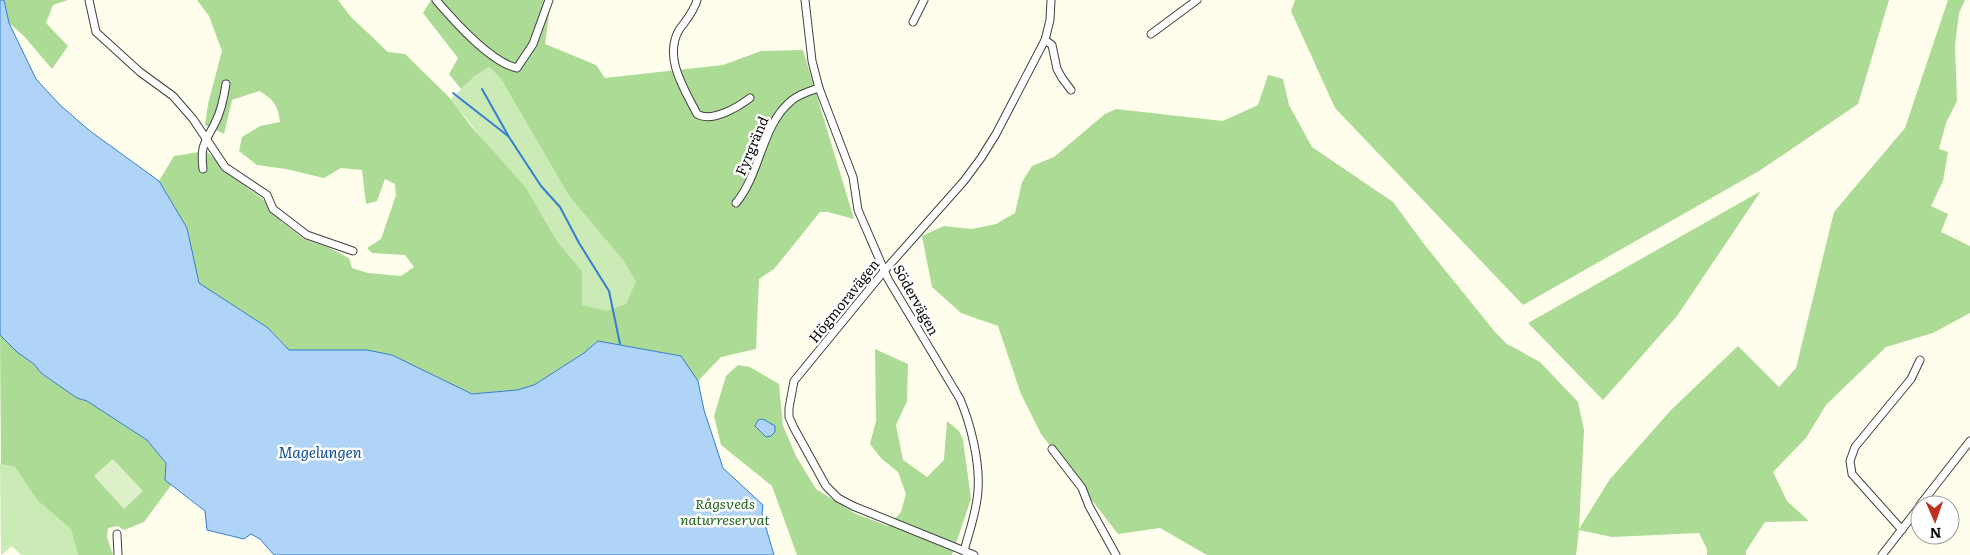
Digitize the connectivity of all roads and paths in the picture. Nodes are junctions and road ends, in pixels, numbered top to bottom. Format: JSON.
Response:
{"nodes":[{"id":1,"x":89,"y":0,"type":"edge"},
{"id":2,"x":436,"y":0,"type":"edge"},
{"id":3,"x":549,"y":0,"type":"edge"},
{"id":4,"x":697,"y":0,"type":"edge"},
{"id":5,"x":805,"y":0,"type":"edge"},
{"id":6,"x":924,"y":0,"type":"edge"},
{"id":7,"x":1051,"y":0,"type":"edge"},
{"id":8,"x":1197,"y":0,"type":"edge"},
{"id":9,"x":913,"y":22,"type":"dead end"},
{"id":10,"x":1151,"y":34,"type":"dead end"},
{"id":11,"x":1044,"y":40,"type":"junction"},
{"id":12,"x":226,"y":84,"type":"dead end"},
{"id":13,"x":819,"y":88,"type":"junction"},
{"id":14,"x":1071,"y":90,"type":"dead end"},
{"id":15,"x":750,"y":98,"type":"dead end"},
{"id":16,"x":205,"y":138,"type":"junction"},
{"id":17,"x":203,"y":169,"type":"dead end"},
{"id":18,"x":736,"y":203,"type":"dead end"},
{"id":19,"x":353,"y":251,"type":"dead end"},
{"id":20,"x":885,"y":270,"type":"junction"},
{"id":21,"x":1920,"y":360,"type":"dead end"},
{"id":22,"x":1970,"y":441,"type":"edge"},
{"id":23,"x":1052,"y":449,"type":"dead end"},
{"id":24,"x":1928,"y":495,"type":"edge"},
{"id":25,"x":1910,"y":519,"type":"edge"},
{"id":26,"x":1902,"y":530,"type":"junction"},
{"id":27,"x":117,"y":534,"type":"dead end"},
{"id":28,"x":964,"y":551,"type":"junction"},
{"id":29,"x":118,"y":555,"type":"edge"},
{"id":30,"x":974,"y":555,"type":"edge"},
{"id":31,"x":1116,"y":555,"type":"edge"},
{"id":32,"x":1882,"y":555,"type":"edge"}],
"edges":[{"from":1,"to":16,"type":"street"},
{"from":2,"to":3,"type":"street"},
{"from":4,"to":15,"type":"street","name":"Fyrgränd"},
{"from":5,"to":13,"type":"street","name":"Södervägen"},
{"from":6,"to":9,"type":"street"},
{"from":7,"to":11,"type":"street","name":"Högmoravägen"},
{"from":8,"to":10,"type":"street"},
{"from":11,"to":14,"type":"street"},
{"from":11,"to":20,"type":"street","name":"Högmoravägen"},
{"from":12,"to":16,"type":"street"},
{"from":13,"to":18,"type":"street","name":"Fyrgränd"},
{"from":13,"to":20,"type":"street","name":"Södervägen"},
{"from":16,"to":17,"type":"street"},
{"from":16,"to":19,"type":"street"},
{"from":20,"to":28,"type":"street","name":"Södervägen"},
{"from":20,"to":28,"type":"street","name":"Högmoravägen"},
{"from":21,"to":26,"type":"street"},
{"from":22,"to":24,"type":"street"},
{"from":23,"to":31,"type":"street"},
{"from":25,"to":26,"type":"street"},
{"from":26,"to":32,"type":"street"},
{"from":27,"to":29,"type":"street"},
{"from":28,"to":30,"type":"street","name":"Högmoravägen"}]}
